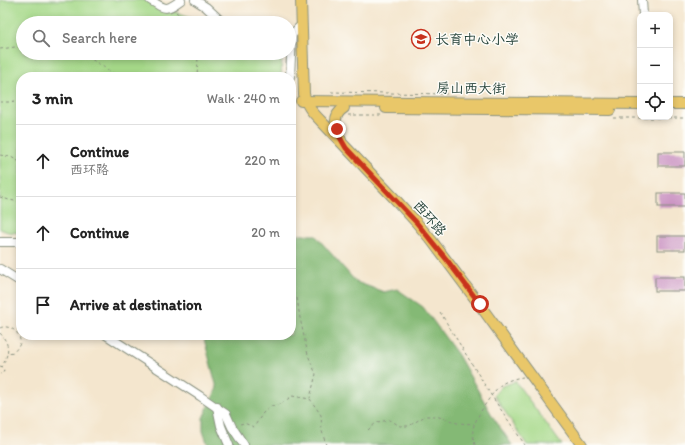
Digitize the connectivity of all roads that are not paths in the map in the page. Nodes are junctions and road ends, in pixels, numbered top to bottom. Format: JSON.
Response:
{"nodes":[{"id":1,"x":150,"y":0,"type":"edge"},
{"id":2,"x":181,"y":0,"type":"edge"},
{"id":3,"x":195,"y":0,"type":"edge"},
{"id":4,"x":297,"y":0,"type":"edge"},
{"id":5,"x":301,"y":0,"type":"edge"},
{"id":6,"x":642,"y":0,"type":"edge"},
{"id":7,"x":643,"y":12,"type":"edge"},
{"id":8,"x":216,"y":16,"type":"edge"},
{"id":9,"x":295,"y":16,"type":"edge"},
{"id":10,"x":291,"y":60,"type":"edge"},
{"id":11,"x":296,"y":60,"type":"edge"},
{"id":12,"x":290,"y":72,"type":"edge"},
{"id":13,"x":305,"y":104,"type":"junction"},
{"id":14,"x":637,"y":104,"type":"edge"},
{"id":15,"x":673,"y":104,"type":"edge"},
{"id":16,"x":685,"y":104,"type":"edge"},
{"id":17,"x":344,"y":108,"type":"junction"},
{"id":18,"x":637,"y":110,"type":"edge"},
{"id":19,"x":673,"y":111,"type":"edge"},
{"id":20,"x":685,"y":111,"type":"edge"},
{"id":21,"x":346,"y":148,"type":"junction"},
{"id":22,"x":0,"y":242,"type":"edge"},
{"id":23,"x":16,"y":242,"type":"edge"},
{"id":24,"x":0,"y":269,"type":"edge"},
{"id":25,"x":16,"y":279,"type":"edge"},
{"id":26,"x":114,"y":340,"type":"edge"},
{"id":27,"x":217,"y":407,"type":"junction"},
{"id":28,"x":229,"y":445,"type":"edge"},
{"id":29,"x":244,"y":445,"type":"edge"},
{"id":30,"x":577,"y":445,"type":"edge"},
{"id":31,"x":582,"y":445,"type":"edge"}],
"edges":[{"from":1,"to":2,"type":"street"},
{"from":3,"to":8,"type":"street"},
{"from":4,"to":9,"type":"main road"},
{"from":5,"to":13,"type":"main road","name":"西环路"},
{"from":6,"to":7,"type":"street"},
{"from":10,"to":12,"type":"street"},
{"from":11,"to":13,"type":"main road"},
{"from":13,"to":14,"type":"main road","name":"房山西大街"},
{"from":13,"to":17,"type":"main road","name":"房山西大街"},
{"from":13,"to":21,"type":"main road","name":"西环路"},
{"from":13,"to":30,"type":"main road","name":"西环路"},
{"from":15,"to":16,"type":"main road"},
{"from":17,"to":18,"type":"main road","name":"房山西大街"},
{"from":17,"to":21,"type":"main road"},
{"from":19,"to":20,"type":"main road"},
{"from":21,"to":31,"type":"main road","name":"西环路"},
{"from":22,"to":23,"type":"street"},
{"from":24,"to":25,"type":"street"},
{"from":26,"to":27,"type":"street"},
{"from":27,"to":28,"type":"street"},
{"from":27,"to":29,"type":"street"}]}
